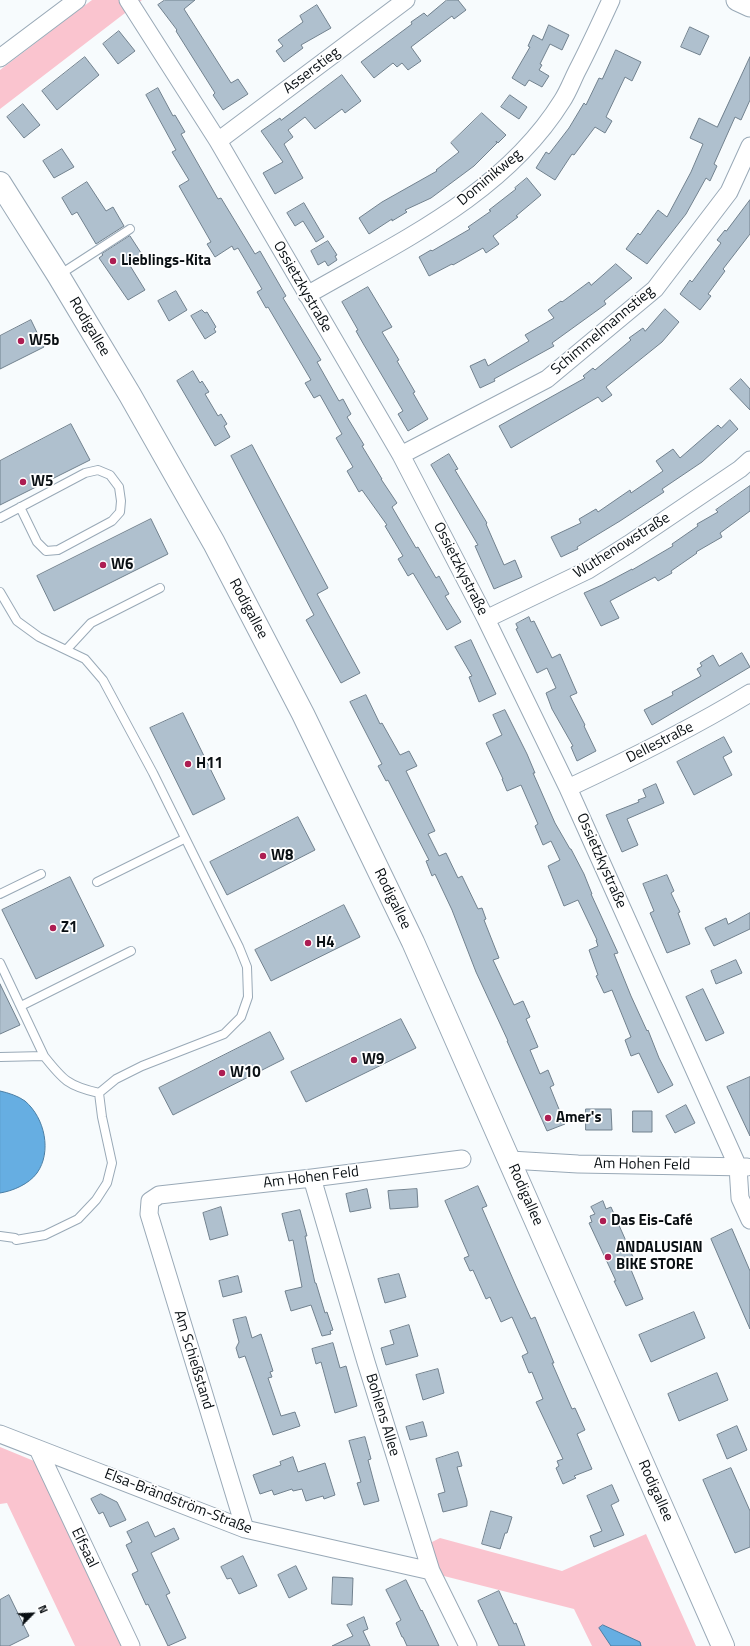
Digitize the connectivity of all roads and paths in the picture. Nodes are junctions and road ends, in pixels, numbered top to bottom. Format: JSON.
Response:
{"nodes":[{"id":1,"x":77,"y":0,"type":"edge"},
{"id":2,"x":128,"y":0,"type":"edge"},
{"id":3,"x":406,"y":0,"type":"edge"},
{"id":4,"x":611,"y":0,"type":"edge"},
{"id":5,"x":738,"y":0,"type":"edge"},
{"id":6,"x":750,"y":6,"type":"edge"},
{"id":7,"x":0,"y":58,"type":"edge"},
{"id":8,"x":218,"y":141,"type":"junction"},
{"id":9,"x":750,"y":146,"type":"edge"},
{"id":10,"x":0,"y":183,"type":"edge"},
{"id":11,"x":130,"y":229,"type":"dead end"},
{"id":12,"x":58,"y":275,"type":"junction"},
{"id":13,"x":307,"y":295,"type":"junction"},
{"id":14,"x":401,"y":455,"type":"junction"},
{"id":15,"x":750,"y":460,"type":"edge"},
{"id":16,"x":20,"y":508,"type":"junction"},
{"id":17,"x":0,"y":518,"type":"edge"},
{"id":18,"x":160,"y":588,"type":"dead end"},
{"id":19,"x":0,"y":592,"type":"edge"},
{"id":20,"x":486,"y":619,"type":"junction"},
{"id":21,"x":67,"y":649,"type":"junction"},
{"id":22,"x":750,"y":692,"type":"edge"},
{"id":23,"x":568,"y":788,"type":"junction"},
{"id":24,"x":184,"y":839,"type":"junction"},
{"id":25,"x":41,"y":874,"type":"dead end"},
{"id":26,"x":97,"y":882,"type":"dead end"},
{"id":27,"x":0,"y":894,"type":"edge"},
{"id":28,"x":130,"y":951,"type":"dead end"},
{"id":29,"x":0,"y":962,"type":"edge"},
{"id":30,"x":21,"y":1006,"type":"junction"},
{"id":31,"x":44,"y":1056,"type":"junction"},
{"id":32,"x":0,"y":1057,"type":"edge"},
{"id":33,"x":99,"y":1093,"type":"junction"},
{"id":34,"x":462,"y":1159,"type":"dead end"},
{"id":35,"x":510,"y":1160,"type":"junction"},
{"id":36,"x":744,"y":1167,"type":"edge"},
{"id":37,"x":312,"y":1178,"type":"junction"},
{"id":38,"x":159,"y":1194,"type":"joint"},
{"id":39,"x":750,"y":1220,"type":"edge"},
{"id":40,"x":0,"y":1236,"type":"edge"},
{"id":41,"x":0,"y":1434,"type":"edge"},
{"id":42,"x":38,"y":1448,"type":"junction"},
{"id":43,"x":245,"y":1529,"type":"junction"},
{"id":44,"x":431,"y":1571,"type":"junction"},
{"id":45,"x":131,"y":1646,"type":"edge"},
{"id":46,"x":468,"y":1646,"type":"edge"},
{"id":47,"x":723,"y":1646,"type":"edge"}],
"edges":[{"from":1,"to":7,"type":"street"},
{"from":2,"to":8,"type":"street","name":"Ossietzkystraße"},
{"from":3,"to":8,"type":"street","name":"Asserstieg"},
{"from":4,"to":13,"type":"street","name":"Dominikweg"},
{"from":5,"to":6,"type":"street"},
{"from":8,"to":13,"type":"street","name":"Ossietzkystraße"},
{"from":9,"to":14,"type":"street","name":"Schimmelmannstieg"},
{"from":10,"to":12,"type":"main road","name":"Rodigallee"},
{"from":11,"to":12,"type":"lane"},
{"from":12,"to":35,"type":"main road","name":"Rodigallee"},
{"from":13,"to":14,"type":"street","name":"Ossietzkystraße"},
{"from":14,"to":20,"type":"street","name":"Ossietzkystraße"},
{"from":15,"to":20,"type":"street","name":"Wuthenowstraße"},
{"from":16,"to":16,"type":"lane"},
{"from":16,"to":17,"type":"lane"},
{"from":18,"to":21,"type":"lane"},
{"from":19,"to":21,"type":"lane"},
{"from":20,"to":23,"type":"street","name":"Ossietzkystraße"},
{"from":21,"to":24,"type":"lane"},
{"from":22,"to":23,"type":"street","name":"Dellestraße"},
{"from":23,"to":36,"type":"street","name":"Ossietzkystraße"},
{"from":24,"to":26,"type":"lane"},
{"from":24,"to":33,"type":"lane"},
{"from":25,"to":27,"type":"lane"},
{"from":28,"to":30,"type":"lane"},
{"from":29,"to":30,"type":"lane"},
{"from":30,"to":31,"type":"lane"},
{"from":31,"to":32,"type":"lane"},
{"from":31,"to":33,"type":"lane"},
{"from":33,"to":40,"type":"lane"},
{"from":34,"to":37,"type":"street","name":"Am Hohen Feld"},
{"from":35,"to":36,"type":"street","name":"Am Hohen Feld"},
{"from":35,"to":47,"type":"main road","name":"Rodigallee"},
{"from":36,"to":39,"type":"street"},
{"from":37,"to":38,"type":"street","name":"Am Hohen Feld"},
{"from":37,"to":44,"type":"street","name":"Bohlens Allee"},
{"from":38,"to":43,"type":"street","name":"Am Schießstand"},
{"from":41,"to":42,"type":"street","name":"Elsa-Brändström-Straße"},
{"from":42,"to":43,"type":"street","name":"Elsa-Brändström-Straße"},
{"from":42,"to":45,"type":"street","name":"Elfsaal"},
{"from":43,"to":44,"type":"street","name":"Elsa-Brändström-Straße"},
{"from":44,"to":46,"type":"street","name":"Bohlens Allee"}]}
